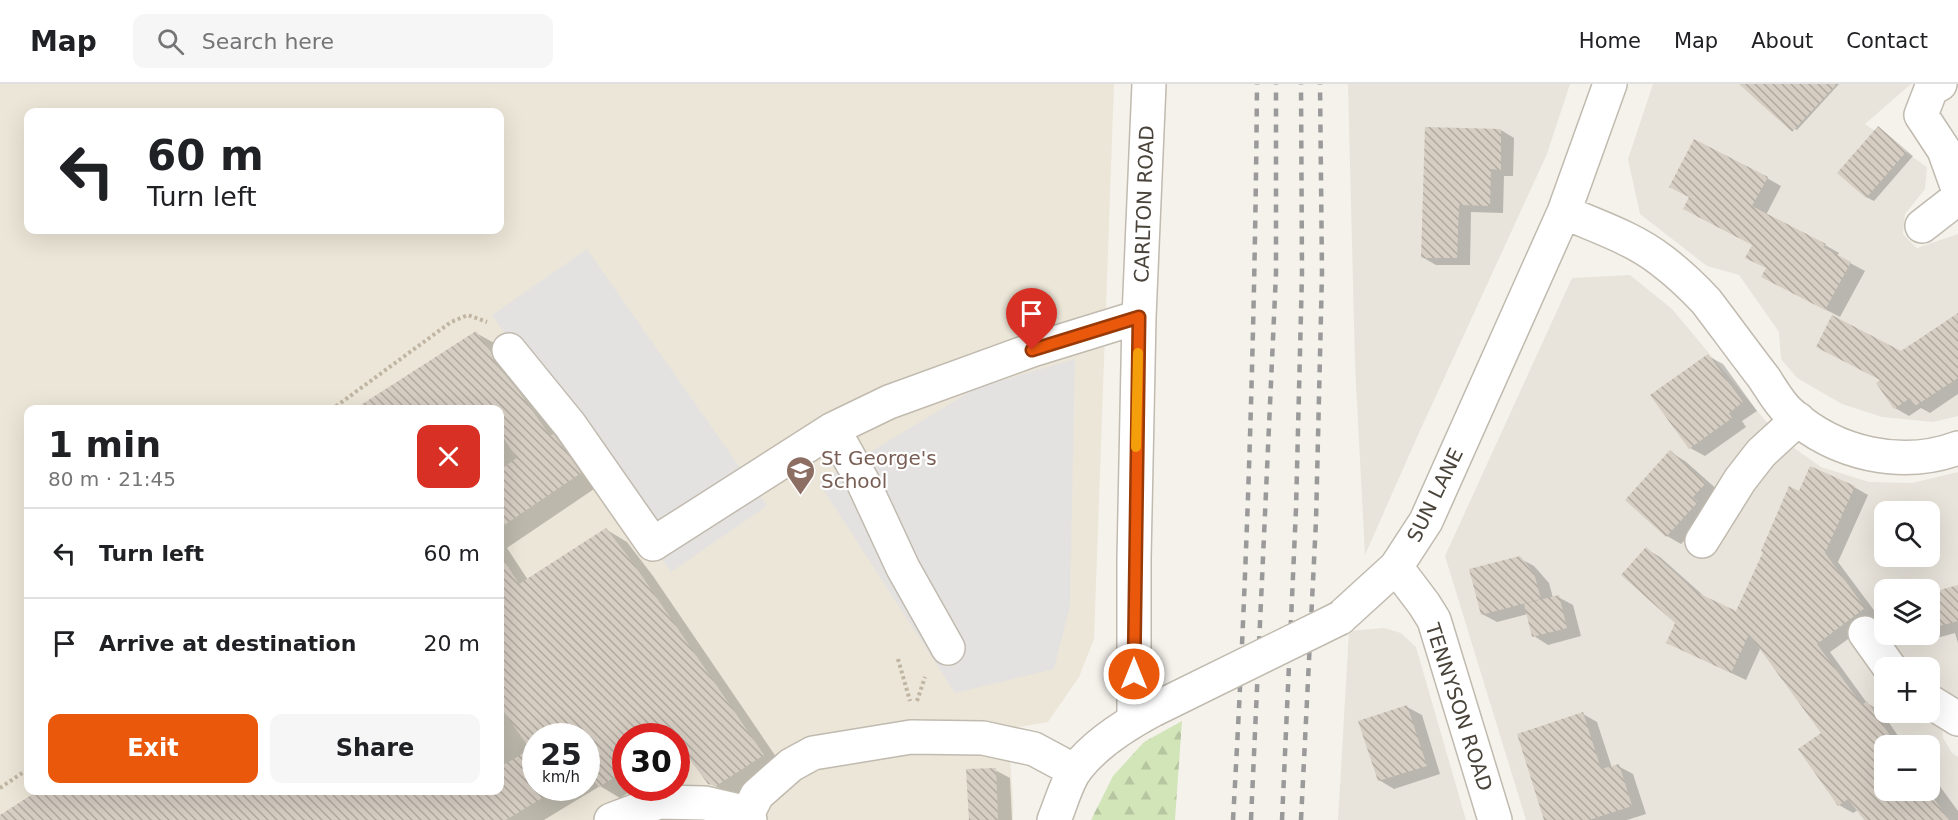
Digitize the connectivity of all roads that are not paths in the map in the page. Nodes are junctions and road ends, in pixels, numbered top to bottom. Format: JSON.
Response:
{"nodes":[{"id":1,"x":1149,"y":84,"type":"edge"},
{"id":2,"x":1610,"y":84,"type":"edge"},
{"id":3,"x":1940,"y":84,"type":"edge"},
{"id":4,"x":1958,"y":189,"type":"edge"},
{"id":5,"x":1958,"y":198,"type":"edge"},
{"id":6,"x":1564,"y":212,"type":"junction"},
{"id":7,"x":1922,"y":225,"type":"dead end"},
{"id":8,"x":1139,"y":317,"type":"junction"},
{"id":9,"x":509,"y":350,"type":"road end"},
{"id":10,"x":1798,"y":419,"type":"junction"},
{"id":11,"x":833,"y":429,"type":"junction"},
{"id":12,"x":1958,"y":448,"type":"edge"},
{"id":13,"x":1702,"y":541,"type":"dead end"},
{"id":14,"x":1396,"y":567,"type":"junction"},
{"id":15,"x":1865,"y":633,"type":"dead end"},
{"id":16,"x":948,"y":648,"type":"road end"},
{"id":17,"x":1882,"y":657,"type":"edge"},
{"id":18,"x":1940,"y":708,"type":"edge"},
{"id":19,"x":1143,"y":715,"type":"junction"},
{"id":20,"x":1958,"y":719,"type":"edge"},
{"id":21,"x":1075,"y":771,"type":"junction"},
{"id":22,"x":749,"y":816,"type":"edge"},
{"id":23,"x":611,"y":820,"type":"edge"},
{"id":24,"x":1054,"y":820,"type":"edge"},
{"id":25,"x":1495,"y":820,"type":"edge"}],
"edges":[{"from":1,"to":8,"type":"street","name":"CARLTON ROAD"},
{"from":2,"to":6,"type":"street","name":"SUN LANE"},
{"from":3,"to":4,"type":"street"},
{"from":5,"to":7,"type":"street"},
{"from":6,"to":10,"type":"street"},
{"from":6,"to":14,"type":"street","name":"SUN LANE"},
{"from":8,"to":11,"type":"street"},
{"from":8,"to":19,"type":"street","name":"CARLTON ROAD"},
{"from":9,"to":11,"type":"street"},
{"from":10,"to":12,"type":"street"},
{"from":10,"to":13,"type":"street"},
{"from":11,"to":16,"type":"street"},
{"from":14,"to":19,"type":"street","name":"SUN LANE","bridge":true},
{"from":14,"to":25,"type":"street","name":"TENNYSON ROAD"},
{"from":15,"to":17,"type":"street"},
{"from":18,"to":20,"type":"street"},
{"from":19,"to":21,"type":"street","name":"SUN LANE"},
{"from":21,"to":22,"type":"street"},
{"from":21,"to":24,"type":"street","name":"SUN LANE"},
{"from":22,"to":23,"type":"street"}]}
